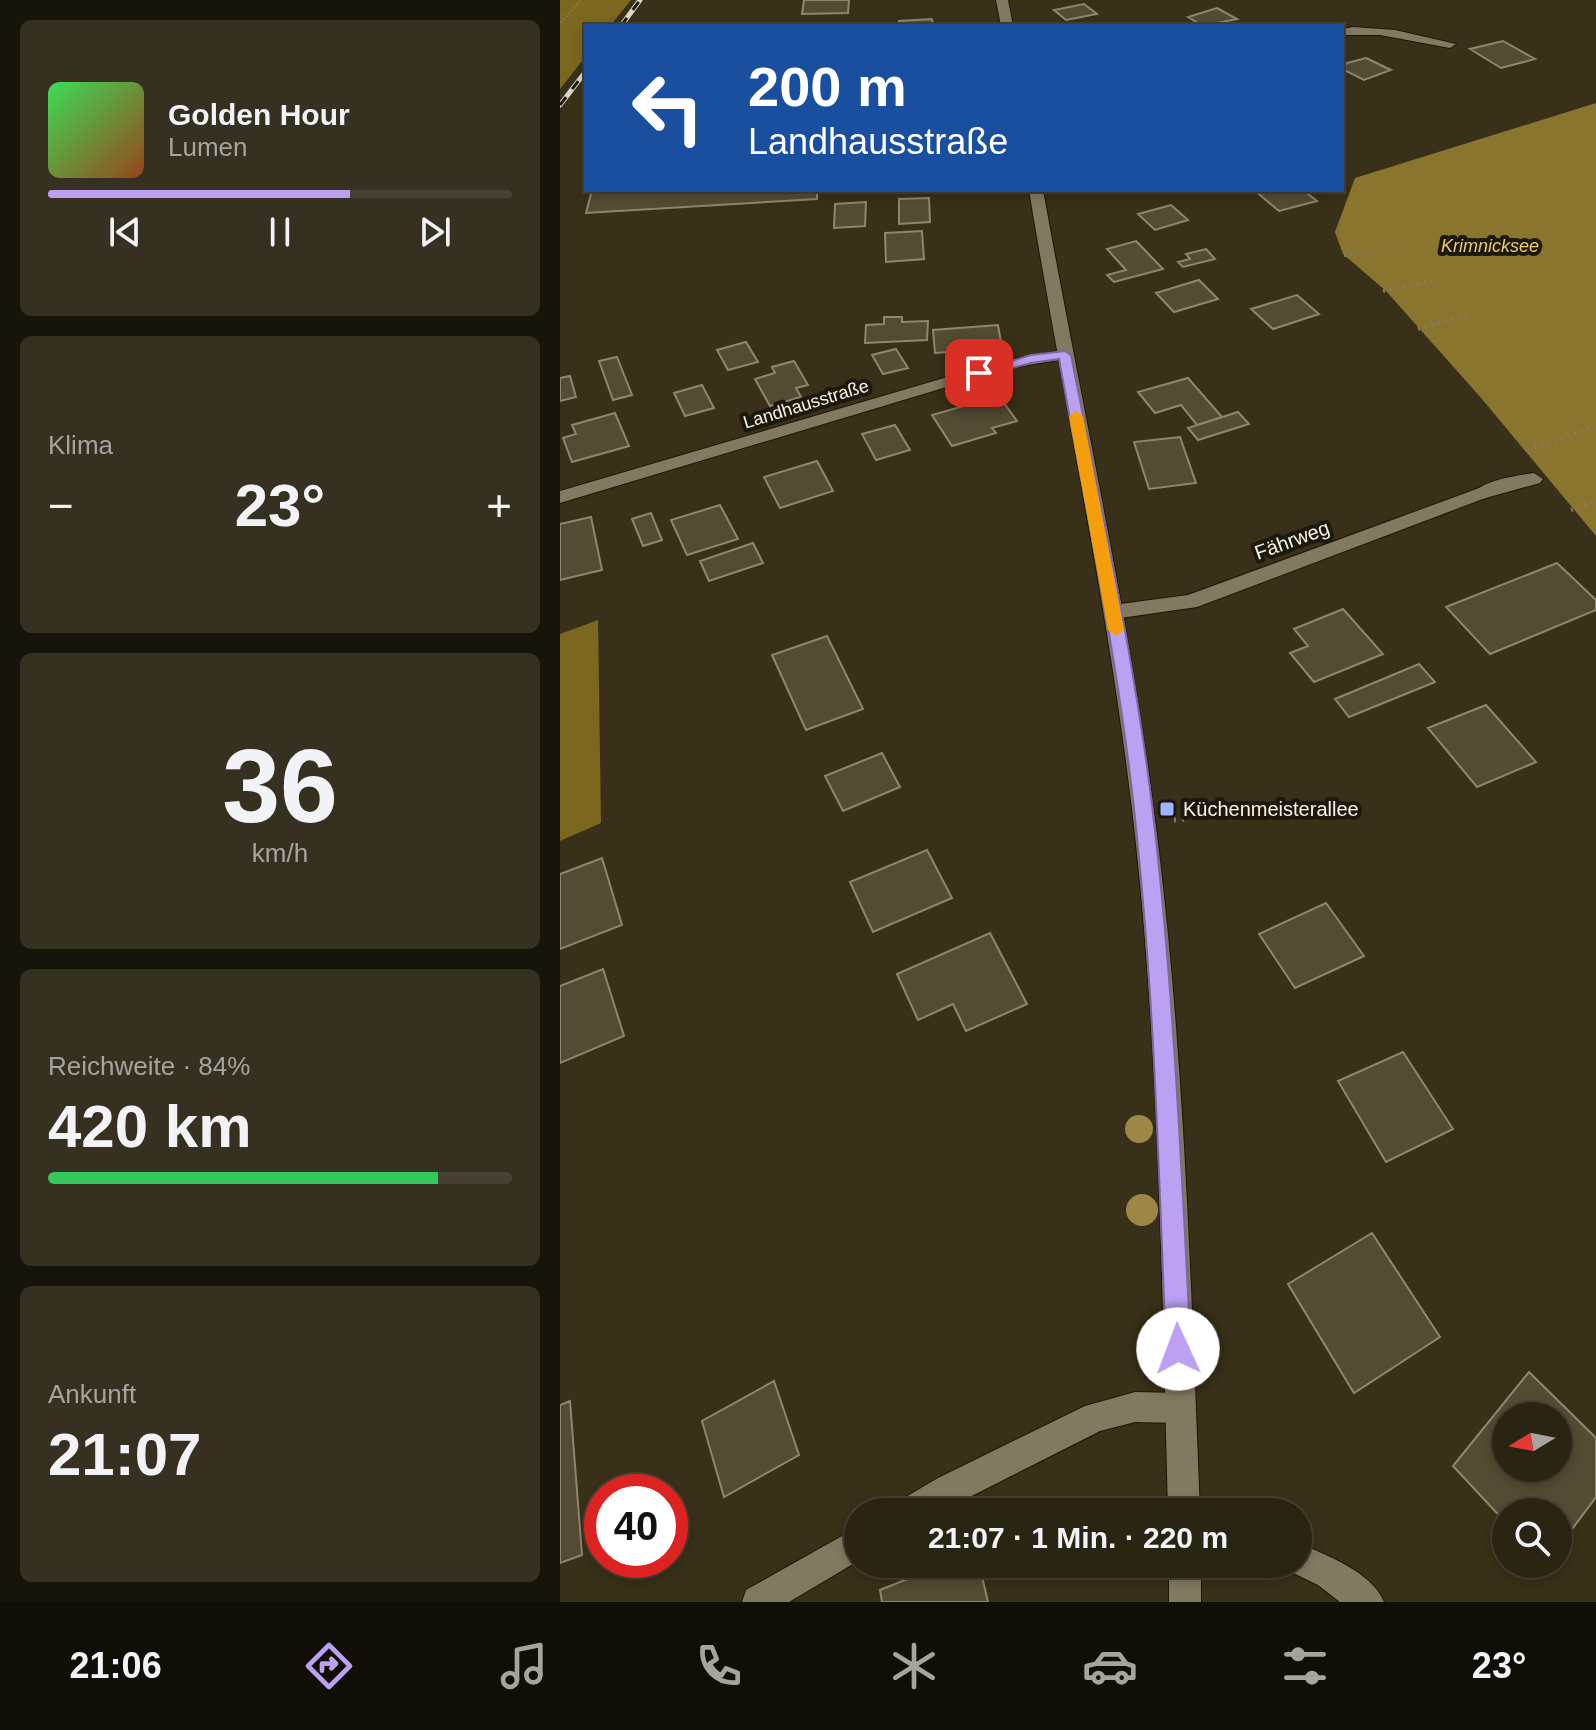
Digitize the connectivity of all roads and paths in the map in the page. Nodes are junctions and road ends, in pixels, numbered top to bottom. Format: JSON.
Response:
{"nodes":[{"id":1,"x":582,"y":0,"type":"edge"},
{"id":2,"x":1002,"y":0,"type":"edge"},
{"id":3,"x":560,"y":22,"type":"edge"},
{"id":4,"x":1007,"y":24,"type":"edge"},
{"id":5,"x":1344,"y":32,"type":"edge"},
{"id":6,"x":1450,"y":44,"type":"dead end"},
{"id":7,"x":1036,"y":192,"type":"edge"},
{"id":8,"x":1393,"y":247,"type":"dead end"},
{"id":9,"x":1344,"y":255,"type":"dead end"},
{"id":10,"x":1438,"y":280,"type":"dead end"},
{"id":11,"x":1383,"y":291,"type":"dead end"},
{"id":12,"x":1469,"y":314,"type":"dead end"},
{"id":13,"x":1418,"y":329,"type":"dead end"},
{"id":14,"x":1065,"y":355,"type":"junction"},
{"id":15,"x":1595,"y":426,"type":"edge"},
{"id":16,"x":1526,"y":451,"type":"dead end"},
{"id":17,"x":1534,"y":479,"type":"dead end"},
{"id":18,"x":560,"y":497,"type":"edge"},
{"id":19,"x":1596,"y":501,"type":"edge"},
{"id":20,"x":1571,"y":510,"type":"dead end"},
{"id":21,"x":1113,"y":612,"type":"junction"},
{"id":22,"x":1180,"y":1408,"type":"junction"},
{"id":23,"x":934,"y":1498,"type":"edge"},
{"id":24,"x":1183,"y":1498,"type":"edge"},
{"id":25,"x":844,"y":1551,"type":"edge"},
{"id":26,"x":1312,"y":1566,"type":"edge"},
{"id":27,"x":1185,"y":1578,"type":"edge"},
{"id":28,"x":758,"y":1602,"type":"edge"},
{"id":29,"x":1185,"y":1602,"type":"edge"},
{"id":30,"x":1368,"y":1602,"type":"edge"}],
"edges":[{"from":1,"to":3,"type":"path"},
{"from":2,"to":4,"type":"street"},
{"from":5,"to":6,"type":"street"},
{"from":7,"to":14,"type":"street"},
{"from":8,"to":9,"type":"path"},
{"from":10,"to":11,"type":"path"},
{"from":12,"to":13,"type":"path"},
{"from":14,"to":18,"type":"street","name":"Landhausstraße"},
{"from":14,"to":21,"type":"street"},
{"from":15,"to":16,"type":"path"},
{"from":17,"to":21,"type":"street","name":"Fährweg"},
{"from":19,"to":20,"type":"path"},
{"from":21,"to":22,"type":"street"},
{"from":22,"to":23,"type":"street"},
{"from":22,"to":24,"type":"street"},
{"from":25,"to":28,"type":"street"},
{"from":26,"to":30,"type":"street"},
{"from":27,"to":29,"type":"street"}]}
